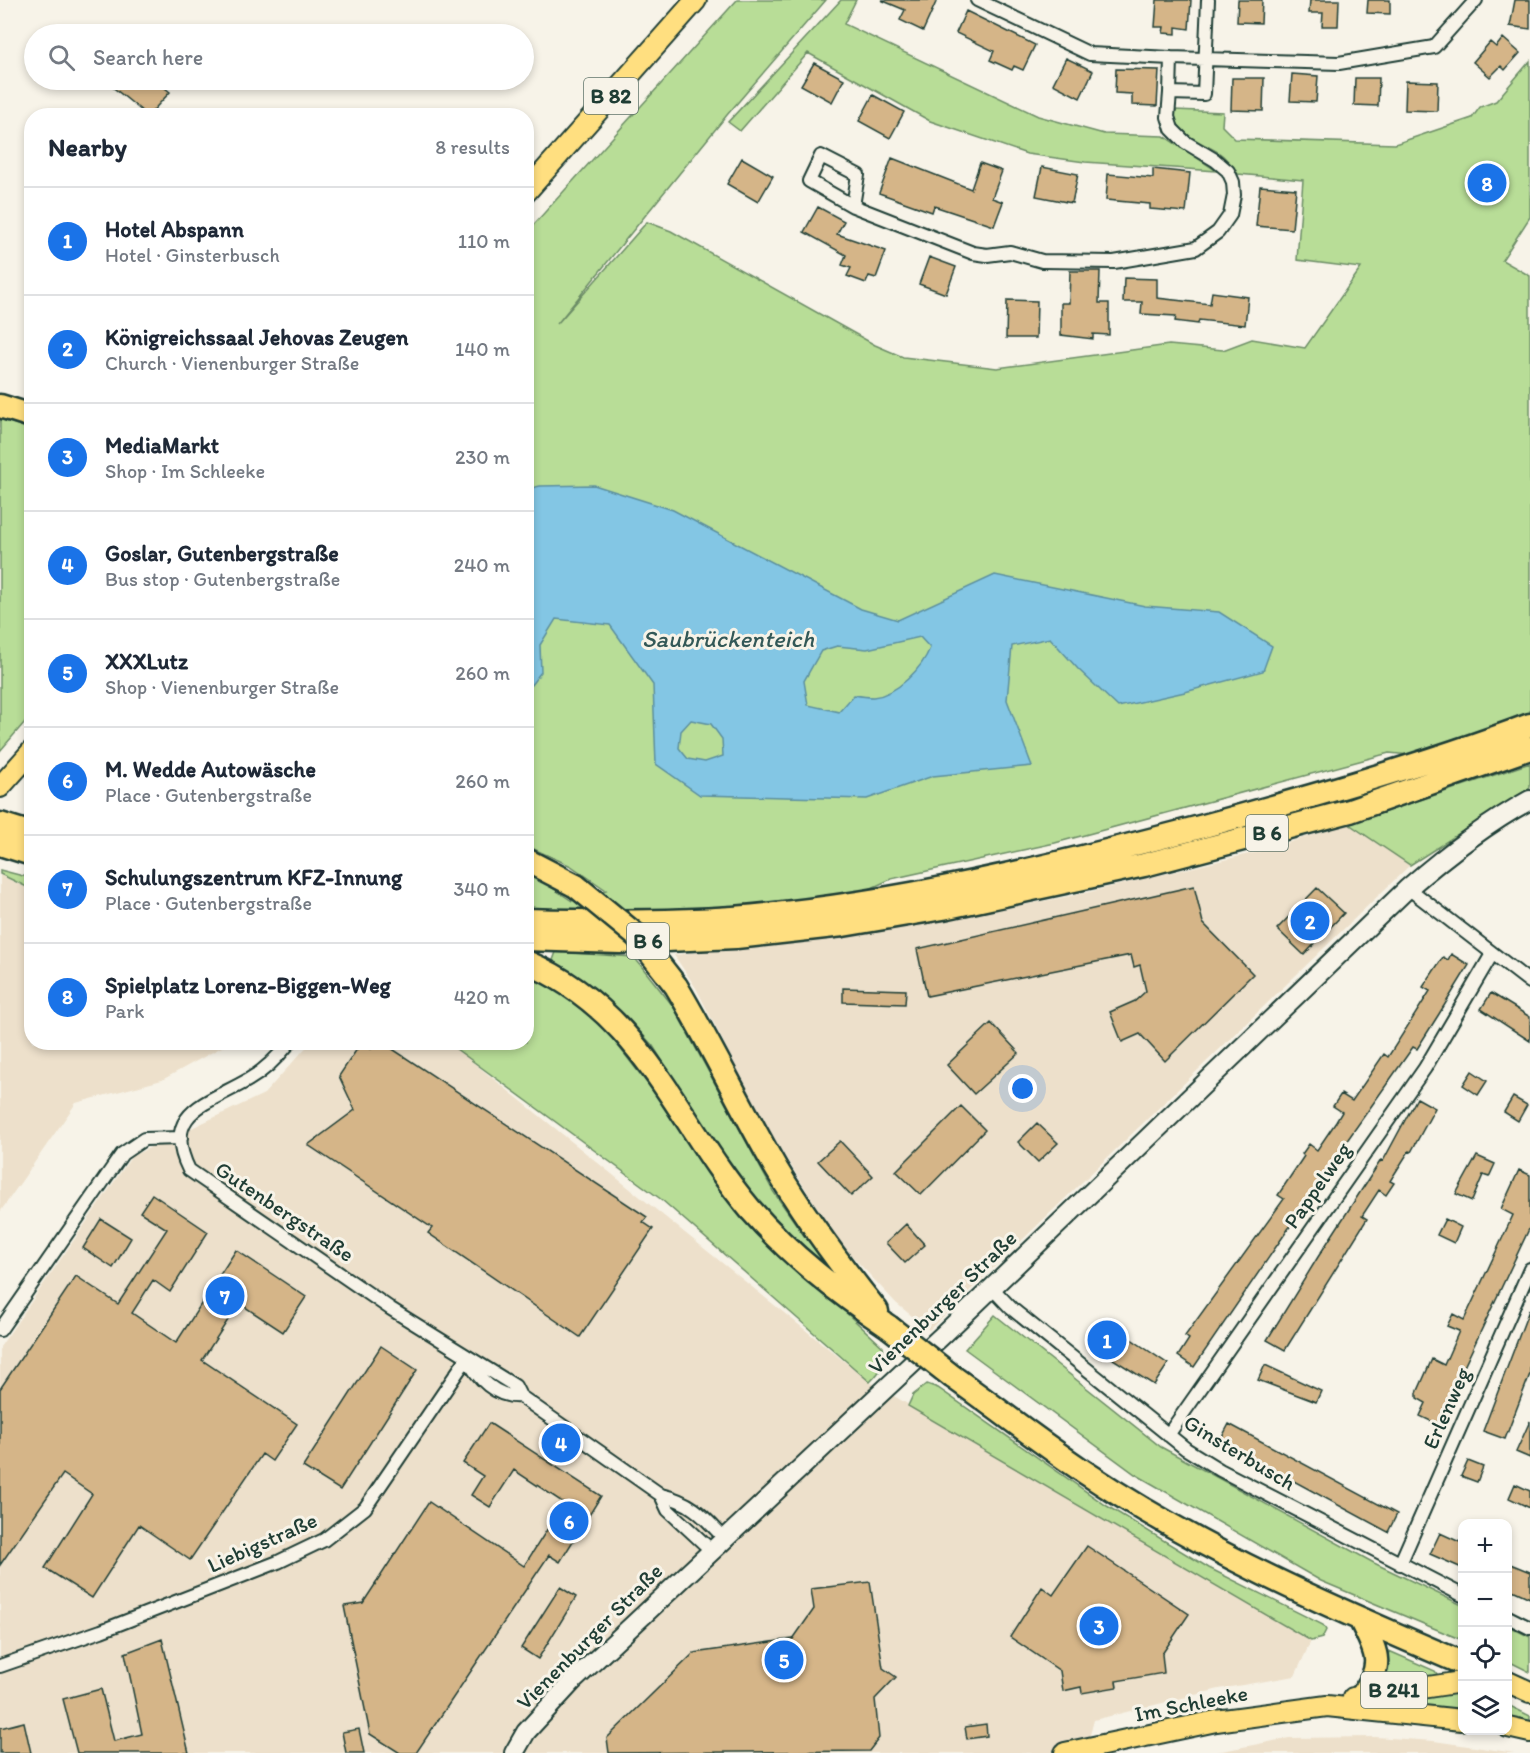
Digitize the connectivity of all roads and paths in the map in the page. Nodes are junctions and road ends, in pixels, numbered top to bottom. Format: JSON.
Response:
{"nodes":[{"id":1,"x":696,"y":0,"type":"edge"},
{"id":2,"x":976,"y":0,"type":"edge"},
{"id":3,"x":1208,"y":0,"type":"edge"},
{"id":4,"x":1476,"y":0,"type":"edge"},
{"id":5,"x":1004,"y":6,"type":"edge"},
{"id":6,"x":1171,"y":58,"type":"junction"},
{"id":7,"x":1205,"y":59,"type":"junction"},
{"id":8,"x":1170,"y":93,"type":"junction"},
{"id":9,"x":534,"y":183,"type":"edge"},
{"id":10,"x":853,"y":206,"type":"dead end"},
{"id":11,"x":0,"y":406,"type":"edge"},
{"id":12,"x":24,"y":414,"type":"edge"},
{"id":13,"x":1530,"y":725,"type":"edge"},
{"id":14,"x":1530,"y":748,"type":"edge"},
{"id":15,"x":24,"y":760,"type":"edge"},
{"id":16,"x":0,"y":787,"type":"edge"},
{"id":17,"x":1530,"y":800,"type":"edge"},
{"id":18,"x":0,"y":824,"type":"edge"},
{"id":19,"x":22,"y":843,"type":"edge"},
{"id":20,"x":534,"y":864,"type":"edge"},
{"id":21,"x":1408,"y":888,"type":"junction"},
{"id":22,"x":534,"y":920,"type":"edge"},
{"id":23,"x":534,"y":939,"type":"edge"},
{"id":24,"x":1492,"y":954,"type":"junction"},
{"id":25,"x":534,"y":967,"type":"edge"},
{"id":26,"x":1530,"y":982,"type":"edge"},
{"id":27,"x":282,"y":1050,"type":"edge"},
{"id":28,"x":181,"y":1138,"type":"junction"},
{"id":29,"x":1530,"y":1269,"type":"edge"},
{"id":30,"x":992,"y":1288,"type":"junction"},
{"id":31,"x":889,"y":1327,"type":"junction"},
{"id":32,"x":0,"y":1330,"type":"edge"},
{"id":33,"x":467,"y":1358,"type":"junction"},
{"id":34,"x":1168,"y":1435,"type":"junction"},
{"id":35,"x":661,"y":1496,"type":"junction"},
{"id":36,"x":718,"y":1545,"type":"junction"},
{"id":37,"x":1400,"y":1564,"type":"junction"},
{"id":38,"x":1458,"y":1593,"type":"edge"},
{"id":39,"x":1512,"y":1619,"type":"edge"},
{"id":40,"x":1361,"y":1621,"type":"junction"},
{"id":41,"x":1530,"y":1628,"type":"edge"},
{"id":42,"x":1458,"y":1661,"type":"edge"},
{"id":43,"x":0,"y":1666,"type":"edge"},
{"id":44,"x":1458,"y":1682,"type":"edge"},
{"id":45,"x":1512,"y":1684,"type":"edge"},
{"id":46,"x":1530,"y":1692,"type":"edge"},
{"id":47,"x":1363,"y":1694,"type":"junction"},
{"id":48,"x":1327,"y":1706,"type":"junction"},
{"id":49,"x":1458,"y":1720,"type":"edge"},
{"id":50,"x":1512,"y":1728,"type":"edge"},
{"id":51,"x":1530,"y":1732,"type":"edge"},
{"id":52,"x":514,"y":1753,"type":"edge"},
{"id":53,"x":1065,"y":1753,"type":"edge"}],
"edges":[{"from":1,"to":9,"type":"main road","number":"B 82"},
{"from":2,"to":5,"type":"street"},
{"from":3,"to":7,"type":"street"},
{"from":4,"to":7,"type":"street"},
{"from":5,"to":6,"type":"street"},
{"from":6,"to":7,"type":"street"},
{"from":6,"to":8,"type":"street"},
{"from":7,"to":8,"type":"street"},
{"from":8,"to":10,"type":"street"},
{"from":11,"to":12,"type":"highway"},
{"from":13,"to":22,"type":"highway","number":"B 6"},
{"from":14,"to":23,"type":"highway","number":"B 6"},
{"from":15,"to":16,"type":"main road"},
{"from":17,"to":21,"type":"street","name":"Vienenburger Straße"},
{"from":18,"to":19,"type":"highway"},
{"from":20,"to":31,"type":"highway","bridge":true},
{"from":21,"to":24,"type":"street"},
{"from":21,"to":30,"type":"street","name":"Vienenburger Straße"},
{"from":24,"to":26,"type":"street"},
{"from":24,"to":34,"type":"street","name":"Pappelweg"},
{"from":25,"to":31,"type":"highway"},
{"from":27,"to":28,"type":"street"},
{"from":28,"to":32,"type":"street"},
{"from":28,"to":33,"type":"street","name":"Gutenbergstraße"},
{"from":29,"to":37,"type":"street","name":"Erlenweg"},
{"from":30,"to":34,"type":"street","name":"Ginsterbusch"},
{"from":30,"to":36,"type":"street","name":"Vienenburger Straße"},
{"from":31,"to":40,"type":"highway","bridge":true},
{"from":33,"to":35,"type":"street","name":"Gutenbergstraße"},
{"from":33,"to":43,"type":"street","name":"Liebigstraße"},
{"from":34,"to":37,"type":"street","name":"Ginsterbusch"},
{"from":35,"to":36,"type":"street","name":"Gutenbergstraße"},
{"from":35,"to":36,"type":"street","name":"Gutenbergstraße"},
{"from":36,"to":52,"type":"street","name":"Vienenburger Straße"},
{"from":37,"to":38,"type":"street","name":"Ginsterbusch"},
{"from":39,"to":41,"type":"street"},
{"from":40,"to":42,"type":"highway"},
{"from":40,"to":47,"type":"highway"},
{"from":44,"to":47,"type":"main road","name":"Im Schleeke","number":"B 241"},
{"from":45,"to":46,"type":"main road"},
{"from":47,"to":48,"type":"main road","name":"Im Schleeke","number":"B 241"},
{"from":48,"to":49,"type":"main road","name":"Im Schleeke","number":"B 241"},
{"from":48,"to":53,"type":"main road","name":"Im Schleeke","number":"B 241"},
{"from":50,"to":51,"type":"main road"}]}
